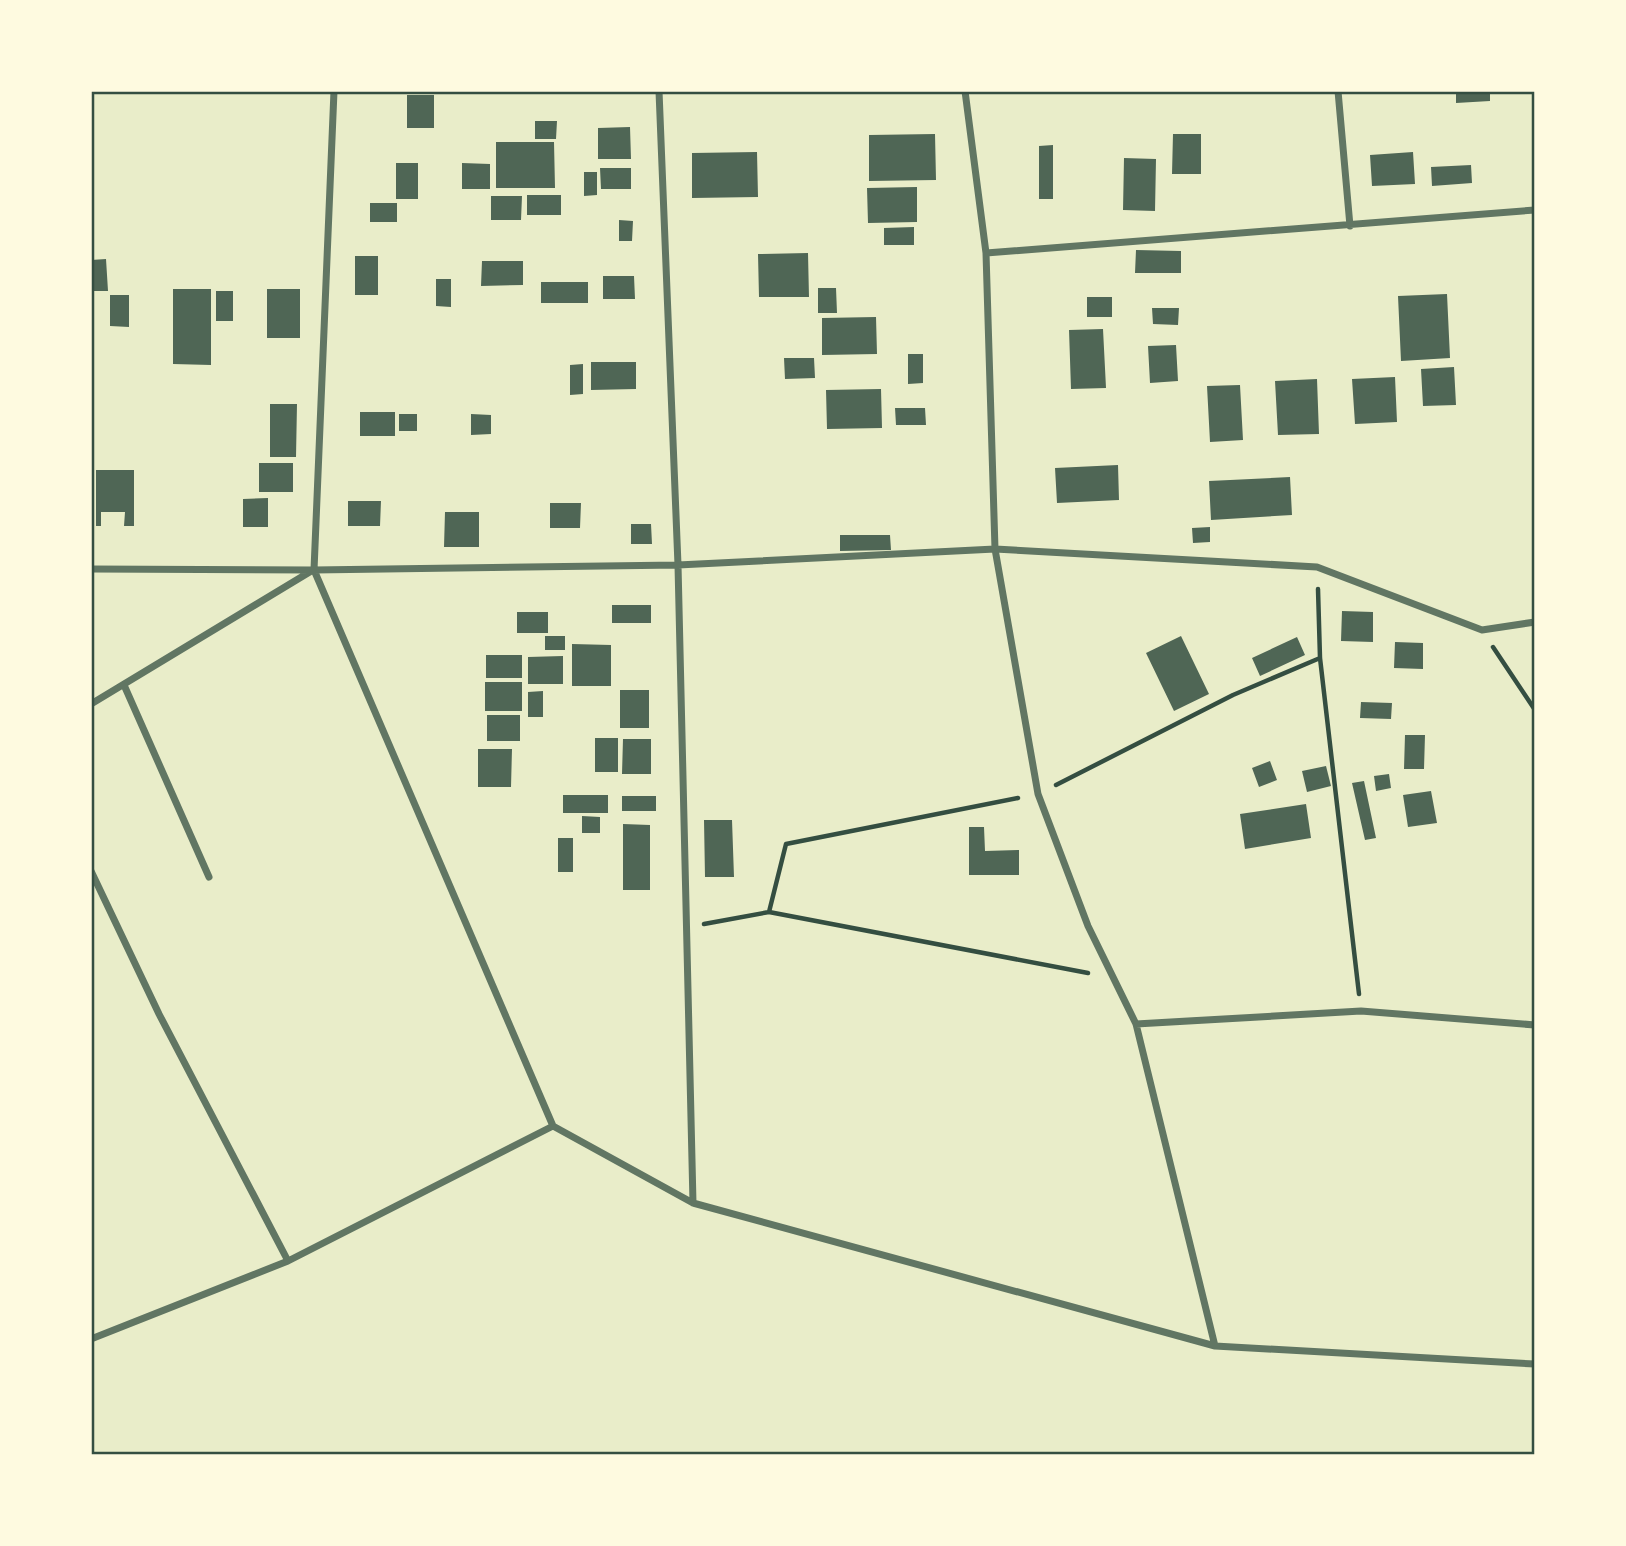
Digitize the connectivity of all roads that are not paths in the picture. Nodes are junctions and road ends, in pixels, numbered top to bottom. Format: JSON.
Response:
{"nodes":[{"id":1,"x":334,"y":91,"type":"edge"},
{"id":2,"x":659,"y":91,"type":"edge"},
{"id":3,"x":965,"y":91,"type":"edge"},
{"id":4,"x":1338,"y":91,"type":"edge"},
{"id":5,"x":1535,"y":210,"type":"edge"},
{"id":6,"x":1350,"y":226,"type":"junction"},
{"id":7,"x":986,"y":253,"type":"junction"},
{"id":8,"x":995,"y":549,"type":"junction"},
{"id":9,"x":678,"y":565,"type":"junction"},
{"id":10,"x":91,"y":569,"type":"edge"},
{"id":11,"x":313,"y":570,"type":"junction"},
{"id":12,"x":1535,"y":622,"type":"edge"},
{"id":13,"x":124,"y":685,"type":"junction"},
{"id":14,"x":91,"y":704,"type":"edge"},
{"id":15,"x":91,"y":871,"type":"edge"},
{"id":16,"x":209,"y":877,"type":"dead end"},
{"id":17,"x":1136,"y":1024,"type":"junction"},
{"id":18,"x":1535,"y":1025,"type":"edge"},
{"id":19,"x":553,"y":1126,"type":"junction"},
{"id":20,"x":693,"y":1203,"type":"junction"},
{"id":21,"x":288,"y":1261,"type":"junction"},
{"id":22,"x":91,"y":1339,"type":"edge"},
{"id":23,"x":1215,"y":1346,"type":"junction"},
{"id":24,"x":1535,"y":1364,"type":"edge"}],
"edges":[{"from":1,"to":11,"type":"street"},
{"from":2,"to":9,"type":"street"},
{"from":3,"to":7,"type":"street"},
{"from":4,"to":6,"type":"street"},
{"from":5,"to":6,"type":"street"},
{"from":6,"to":7,"type":"street"},
{"from":7,"to":8,"type":"street"},
{"from":8,"to":9,"type":"street"},
{"from":8,"to":12,"type":"street"},
{"from":8,"to":17,"type":"street"},
{"from":9,"to":11,"type":"street"},
{"from":9,"to":20,"type":"street"},
{"from":10,"to":11,"type":"street"},
{"from":11,"to":13,"type":"street"},
{"from":11,"to":19,"type":"street"},
{"from":13,"to":14,"type":"street"},
{"from":13,"to":16,"type":"street"},
{"from":15,"to":21,"type":"street"},
{"from":17,"to":18,"type":"street"},
{"from":17,"to":23,"type":"street"},
{"from":19,"to":20,"type":"street"},
{"from":19,"to":21,"type":"street"},
{"from":20,"to":23,"type":"street"},
{"from":21,"to":22,"type":"street"},
{"from":23,"to":24,"type":"street"}]}
